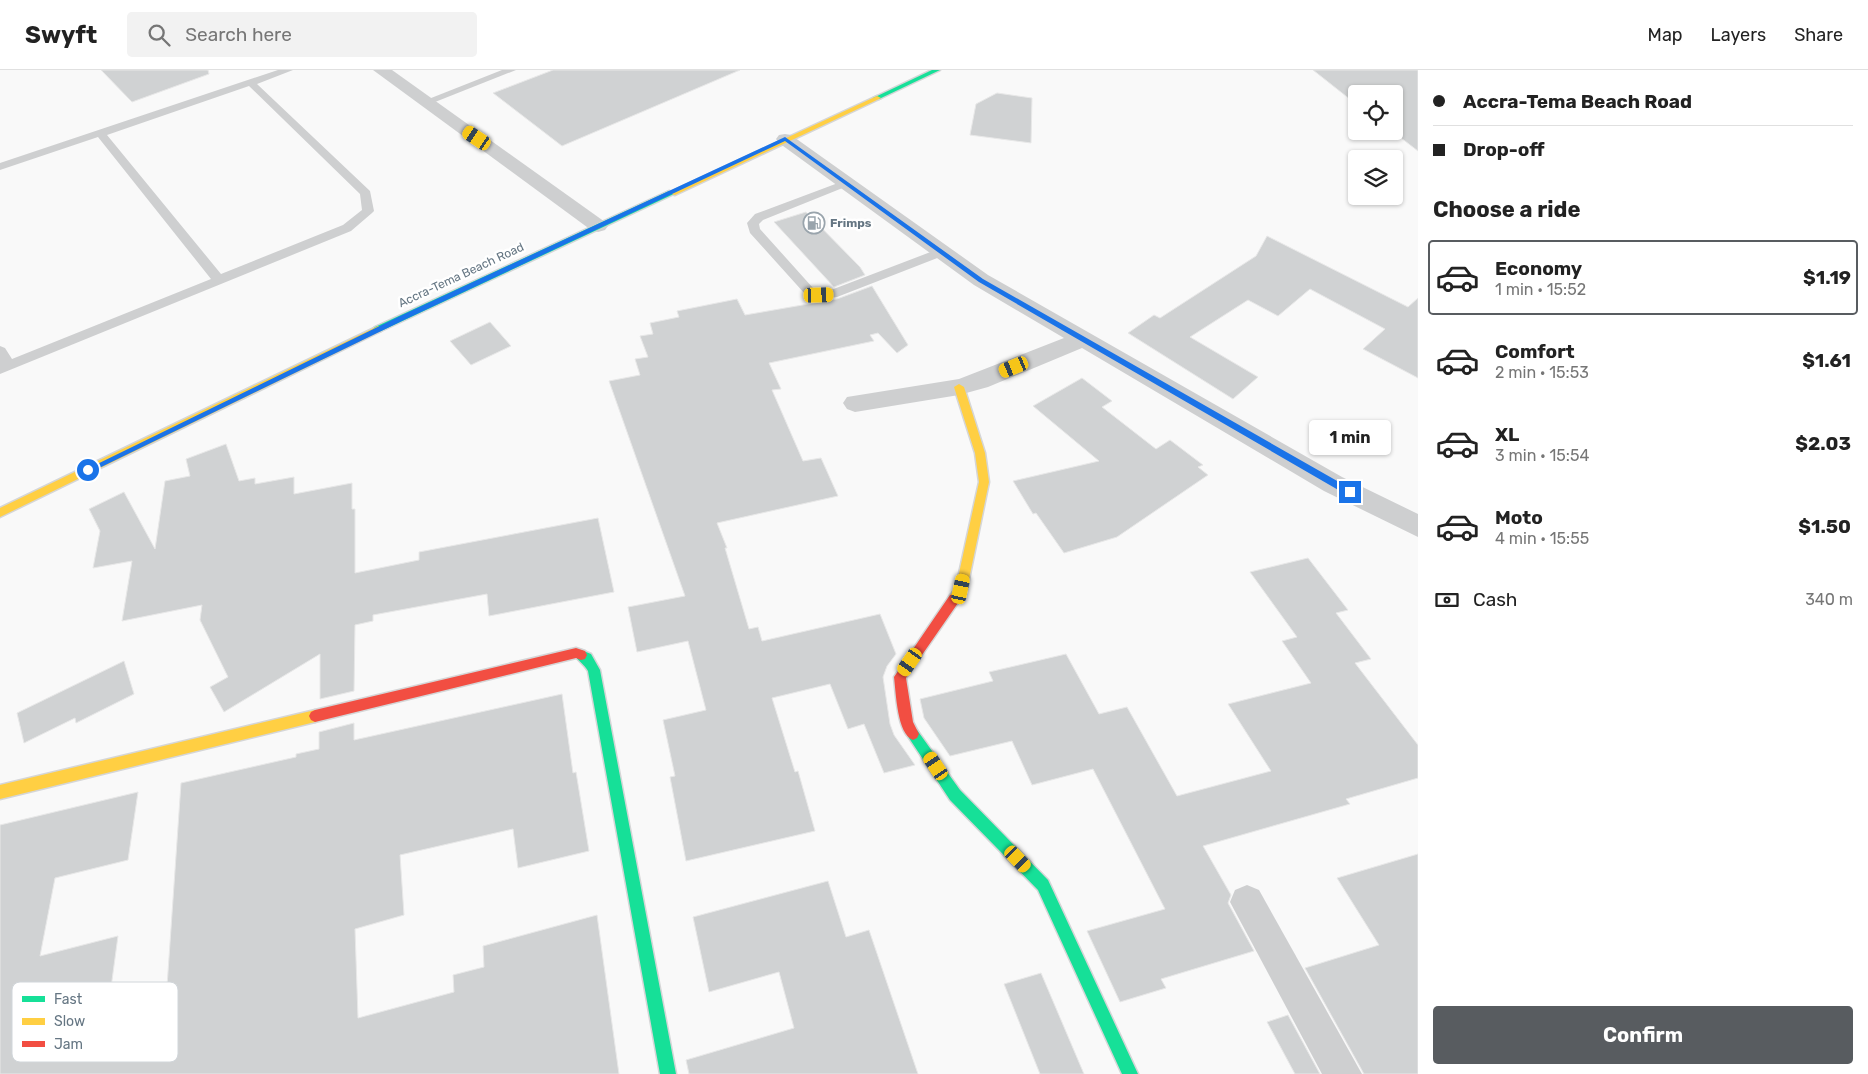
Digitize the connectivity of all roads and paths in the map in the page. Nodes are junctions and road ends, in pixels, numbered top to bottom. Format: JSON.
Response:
{"nodes":[{"id":1,"x":288,"y":70,"type":"edge"},
{"id":2,"x":381,"y":70,"type":"edge"},
{"id":3,"x":511,"y":70,"type":"edge"},
{"id":4,"x":938,"y":70,"type":"edge"},
{"id":5,"x":251,"y":83,"type":"junction"},
{"id":6,"x":426,"y":102,"type":"junction"},
{"id":7,"x":100,"y":133,"type":"junction"},
{"id":8,"x":785,"y":139,"type":"junction"},
{"id":9,"x":0,"y":168,"type":"edge"},
{"id":10,"x":846,"y":183,"type":"junction"},
{"id":11,"x":598,"y":226,"type":"junction"},
{"id":12,"x":942,"y":252,"type":"junction"},
{"id":13,"x":219,"y":280,"type":"junction"},
{"id":14,"x":1081,"y":340,"type":"junction"},
{"id":15,"x":0,"y":351,"type":"edge"},
{"id":16,"x":5,"y":367,"type":"edge"},
{"id":17,"x":959,"y":387,"type":"junction"},
{"id":18,"x":855,"y":403,"type":"dead end"},
{"id":19,"x":0,"y":513,"type":"edge"},
{"id":20,"x":1418,"y":526,"type":"edge"},
{"id":21,"x":0,"y":792,"type":"edge"},
{"id":22,"x":1247,"y":902,"type":"dead end"},
{"id":23,"x":668,"y":1074,"type":"edge"},
{"id":24,"x":1130,"y":1074,"type":"edge"},
{"id":25,"x":1343,"y":1074,"type":"edge"}],
"edges":[{"from":1,"to":5,"type":"lane"},
{"from":2,"to":6,"type":"street"},
{"from":3,"to":6,"type":"lane"},
{"from":4,"to":8,"type":"street","name":"Accra-Tema Beach Road"},
{"from":5,"to":7,"type":"lane"},
{"from":5,"to":13,"type":"lane"},
{"from":6,"to":11,"type":"street"},
{"from":7,"to":9,"type":"lane"},
{"from":7,"to":13,"type":"lane"},
{"from":8,"to":10,"type":"street"},
{"from":8,"to":11,"type":"street","name":"Accra-Tema Beach Road"},
{"from":10,"to":12,"type":"street"},
{"from":10,"to":12,"type":"lane"},
{"from":11,"to":19,"type":"street","name":"Accra-Tema Beach Road"},
{"from":12,"to":14,"type":"street"},
{"from":13,"to":16,"type":"lane"},
{"from":14,"to":17,"type":"street"},
{"from":14,"to":20,"type":"street"},
{"from":15,"to":16,"type":"lane"},
{"from":17,"to":18,"type":"street"},
{"from":17,"to":24,"type":"street"},
{"from":21,"to":23,"type":"street"},
{"from":22,"to":25,"type":"street"}]}
